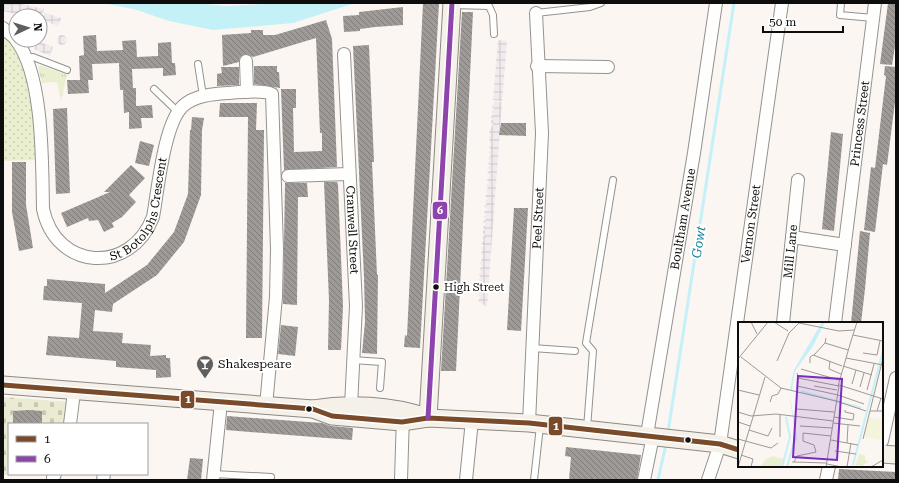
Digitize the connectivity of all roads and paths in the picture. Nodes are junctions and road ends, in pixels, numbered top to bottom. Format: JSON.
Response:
{"nodes":[{"id":1,"x":601,"y":3,"type":"edge"},
{"id":2,"x":716,"y":3,"type":"edge"},
{"id":3,"x":782,"y":3,"type":"edge"},
{"id":4,"x":842,"y":3,"type":"edge"},
{"id":5,"x":875,"y":3,"type":"edge"},
{"id":6,"x":452,"y":4,"type":"edge"},
{"id":7,"x":536,"y":13,"type":"joint"},
{"id":8,"x":873,"y":18,"type":"junction"},
{"id":9,"x":494,"y":34,"type":"dead end"},
{"id":10,"x":20,"y":48,"type":"edge"},
{"id":11,"x":344,"y":54,"type":"dead end"},
{"id":12,"x":26,"y":58,"type":"junction"},
{"id":13,"x":246,"y":61,"type":"dead end"},
{"id":14,"x":198,"y":64,"type":"dead end"},
{"id":15,"x":537,"y":66,"type":"junction"},
{"id":16,"x":608,"y":68,"type":"dead end"},
{"id":17,"x":67,"y":70,"type":"dead end"},
{"id":18,"x":154,"y":89,"type":"dead end"},
{"id":19,"x":241,"y":92,"type":"junction"},
{"id":20,"x":203,"y":96,"type":"junction"},
{"id":21,"x":178,"y":112,"type":"junction"},
{"id":22,"x":349,"y":174,"type":"junction"},
{"id":23,"x":288,"y":176,"type":"dead end"},
{"id":24,"x":613,"y":180,"type":"dead end"},
{"id":25,"x":798,"y":180,"type":"dead end"},
{"id":26,"x":792,"y":237,"type":"junction"},
{"id":27,"x":845,"y":245,"type":"junction"},
{"id":28,"x":783,"y":322,"type":"edge"},
{"id":29,"x":835,"y":322,"type":"edge"},
{"id":30,"x":532,"y":348,"type":"junction"},
{"id":31,"x":575,"y":351,"type":"dead end"},
{"id":32,"x":352,"y":360,"type":"junction"},
{"id":33,"x":896,"y":378,"type":"edge"},
{"id":34,"x":3,"y":385,"type":"edge"},
{"id":35,"x":380,"y":388,"type":"dead end"},
{"id":36,"x":74,"y":392,"type":"junction"},
{"id":37,"x":221,"y":402,"type":"junction"},
{"id":38,"x":266,"y":406,"type":"junction"},
{"id":39,"x":351,"y":406,"type":"junction"},
{"id":40,"x":312,"y":409,"type":"junction"},
{"id":41,"x":403,"y":416,"type":"junction"},
{"id":42,"x":428,"y":418,"type":"junction"},
{"id":43,"x":472,"y":420,"type":"junction"},
{"id":44,"x":70,"y":423,"type":"edge"},
{"id":45,"x":534,"y":424,"type":"junction"},
{"id":46,"x":586,"y":429,"type":"junction"},
{"id":47,"x":652,"y":436,"type":"junction"},
{"id":48,"x":883,"y":436,"type":"edge"},
{"id":49,"x":738,"y":440,"type":"edge"},
{"id":50,"x":720,"y":444,"type":"junction"},
{"id":51,"x":738,"y":450,"type":"edge"},
{"id":52,"x":883,"y":454,"type":"edge"},
{"id":53,"x":896,"y":455,"type":"edge"},
{"id":54,"x":829,"y":467,"type":"edge"},
{"id":55,"x":213,"y":477,"type":"edge"},
{"id":56,"x":271,"y":477,"type":"dead end"},
{"id":57,"x":401,"y":480,"type":"edge"},
{"id":58,"x":466,"y":480,"type":"edge"},
{"id":59,"x":534,"y":480,"type":"edge"},
{"id":60,"x":644,"y":480,"type":"edge"},
{"id":61,"x":708,"y":480,"type":"edge"},
{"id":62,"x":826,"y":480,"type":"edge"}],
"edges":[{"from":1,"to":7,"type":"lane"},
{"from":2,"to":47,"type":"street","name":"Boultham Avenue"},
{"from":3,"to":50,"type":"street","name":"Vernon Street"},
{"from":4,"to":8,"type":"lane"},
{"from":5,"to":8,"type":"street","name":"Princess Street"},
{"from":6,"to":9,"type":"lane"},
{"from":6,"to":42,"type":"street"},
{"from":7,"to":15,"type":"street","name":"Peel Street"},
{"from":8,"to":27,"type":"street","name":"Princess Street"},
{"from":10,"to":12,"type":"street","name":"St Botolphs Crescent"},
{"from":11,"to":22,"type":"street","name":"Cranwell Street"},
{"from":12,"to":17,"type":"lane"},
{"from":12,"to":21,"type":"street","name":"St Botolphs Crescent"},
{"from":13,"to":19,"type":"street"},
{"from":14,"to":20,"type":"lane"},
{"from":15,"to":16,"type":"street"},
{"from":15,"to":30,"type":"street","name":"Peel Street"},
{"from":18,"to":21,"type":"lane"},
{"from":19,"to":20,"type":"street","name":"St Botolphs Crescent"},
{"from":19,"to":38,"type":"street","name":"St Botolphs Crescent"},
{"from":20,"to":21,"type":"street","name":"St Botolphs Crescent"},
{"from":22,"to":23,"type":"street"},
{"from":22,"to":32,"type":"street","name":"Cranwell Street"},
{"from":24,"to":46,"type":"lane"},
{"from":25,"to":26,"type":"street","name":"Mill Lane"},
{"from":26,"to":27,"type":"street"},
{"from":26,"to":28,"type":"street","name":"Mill Lane"},
{"from":27,"to":29,"type":"street","name":"Princess Street"},
{"from":30,"to":31,"type":"lane"},
{"from":30,"to":45,"type":"street","name":"Peel Street"},
{"from":32,"to":35,"type":"lane"},
{"from":32,"to":39,"type":"street","name":"Cranwell Street"},
{"from":33,"to":48,"type":"street"},
{"from":34,"to":36,"type":"street"},
{"from":36,"to":37,"type":"street"},
{"from":36,"to":44,"type":"street"},
{"from":37,"to":38,"type":"street"},
{"from":37,"to":55,"type":"street"},
{"from":38,"to":40,"type":"street"},
{"from":39,"to":40,"type":"street"},
{"from":39,"to":41,"type":"street"},
{"from":40,"to":41,"type":"street"},
{"from":41,"to":42,"type":"street"},
{"from":41,"to":57,"type":"street"},
{"from":42,"to":43,"type":"street"},
{"from":43,"to":45,"type":"street"},
{"from":43,"to":58,"type":"street"},
{"from":45,"to":46,"type":"street"},
{"from":45,"to":59,"type":"lane"},
{"from":46,"to":47,"type":"street"},
{"from":47,"to":50,"type":"street"},
{"from":47,"to":60,"type":"street","name":"Boultham Avenue"},
{"from":49,"to":50,"type":"street"},
{"from":50,"to":51,"type":"street"},
{"from":50,"to":61,"type":"street","name":"Vernon Street"},
{"from":52,"to":53,"type":"street"},
{"from":54,"to":62,"type":"street"},
{"from":55,"to":56,"type":"lane"}]}
